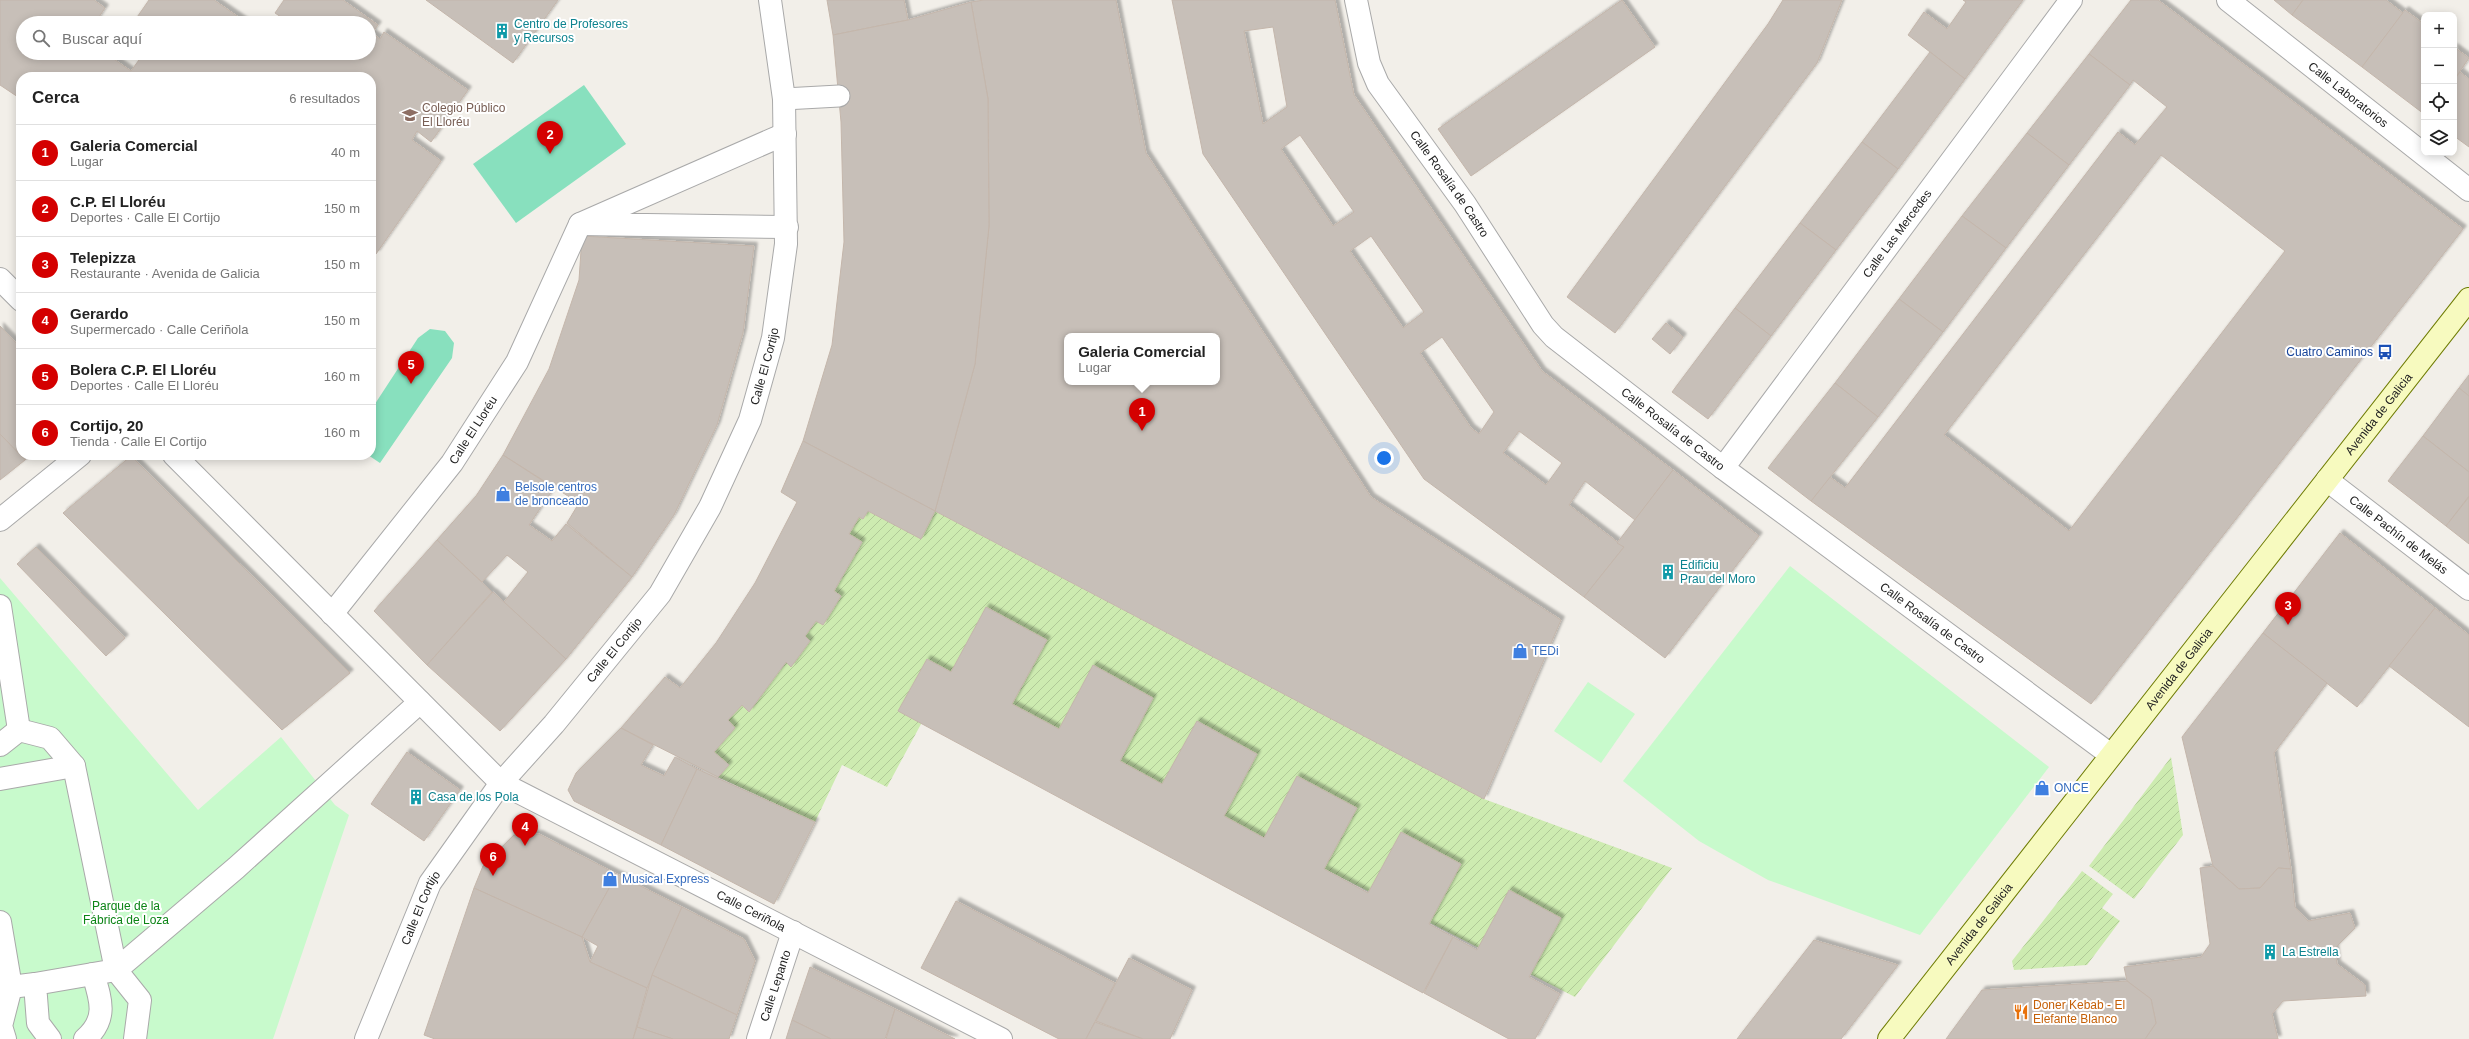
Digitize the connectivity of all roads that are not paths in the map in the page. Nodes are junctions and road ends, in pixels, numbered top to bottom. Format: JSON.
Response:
{"nodes":[{"id":1,"x":770,"y":0,"type":"edge"},
{"id":2,"x":1356,"y":0,"type":"edge"},
{"id":3,"x":2072,"y":0,"type":"edge"},
{"id":4,"x":2228,"y":0,"type":"edge"},
{"id":5,"x":839,"y":96,"type":"dead end"},
{"id":6,"x":784,"y":98,"type":"junction"},
{"id":7,"x":785,"y":134,"type":"junction"},
{"id":8,"x":2469,"y":190,"type":"edge"},
{"id":9,"x":580,"y":224,"type":"junction"},
{"id":10,"x":787,"y":227,"type":"junction"},
{"id":11,"x":0,"y":279,"type":"edge"},
{"id":12,"x":16,"y":295,"type":"edge"},
{"id":13,"x":2469,"y":299,"type":"edge"},
{"id":14,"x":74,"y":460,"type":"edge"},
{"id":15,"x":179,"y":460,"type":"edge"},
{"id":16,"x":1723,"y":468,"type":"junction"},
{"id":17,"x":2327,"y":480,"type":"junction"},
{"id":18,"x":0,"y":520,"type":"edge"},
{"id":19,"x":2469,"y":589,"type":"edge"},
{"id":20,"x":0,"y":606,"type":"edge"},
{"id":21,"x":332,"y":614,"type":"junction"},
{"id":22,"x":420,"y":702,"type":"junction"},
{"id":23,"x":19,"y":730,"type":"junction"},
{"id":24,"x":0,"y":745,"type":"edge"},
{"id":25,"x":2111,"y":755,"type":"junction"},
{"id":26,"x":74,"y":766,"type":"junction"},
{"id":27,"x":0,"y":779,"type":"edge"},
{"id":28,"x":501,"y":783,"type":"junction"},
{"id":29,"x":0,"y":922,"type":"edge"},
{"id":30,"x":793,"y":932,"type":"junction"},
{"id":31,"x":116,"y":970,"type":"junction"},
{"id":32,"x":93,"y":974,"type":"junction"},
{"id":33,"x":35,"y":984,"type":"junction"},
{"id":34,"x":5,"y":986,"type":"edge"},
{"id":35,"x":5,"y":1039,"type":"edge"},
{"id":36,"x":50,"y":1039,"type":"edge"},
{"id":37,"x":85,"y":1039,"type":"edge"},
{"id":38,"x":135,"y":1039,"type":"edge"},
{"id":39,"x":366,"y":1039,"type":"edge"},
{"id":40,"x":758,"y":1039,"type":"edge"},
{"id":41,"x":1001,"y":1039,"type":"edge"},
{"id":42,"x":1889,"y":1039,"type":"edge"}],
"edges":[{"from":1,"to":6,"type":"street","name":"Calle El Cortijo"},
{"from":2,"to":16,"type":"street","name":"Calle Rosalía de Castro"},
{"from":3,"to":16,"type":"street","name":"Calle Las Mercedes"},
{"from":4,"to":8,"type":"street","name":"Calle Laboratorios"},
{"from":5,"to":6,"type":"lane"},
{"from":6,"to":7,"type":"street","name":"Calle El Cortijo"},
{"from":7,"to":9,"type":"street"},
{"from":7,"to":10,"type":"street","name":"Calle El Cortijo"},
{"from":9,"to":10,"type":"street"},
{"from":9,"to":21,"type":"street","name":"Calle El Lloréu"},
{"from":10,"to":28,"type":"street","name":"Calle El Cortijo"},
{"from":11,"to":12,"type":"street"},
{"from":13,"to":17,"type":"street","name":"Avenida de Galicia"},
{"from":14,"to":18,"type":"street"},
{"from":15,"to":21,"type":"street"},
{"from":16,"to":25,"type":"street","name":"Calle Rosalía de Castro"},
{"from":17,"to":19,"type":"street","name":"Calle Pachín de Melás"},
{"from":17,"to":25,"type":"street","name":"Avenida de Galicia"},
{"from":20,"to":23,"type":"street"},
{"from":21,"to":22,"type":"street"},
{"from":22,"to":28,"type":"street"},
{"from":22,"to":31,"type":"street"},
{"from":23,"to":24,"type":"street"},
{"from":23,"to":26,"type":"street"},
{"from":25,"to":42,"type":"street","name":"Avenida de Galicia"},
{"from":26,"to":27,"type":"street"},
{"from":26,"to":31,"type":"street"},
{"from":28,"to":30,"type":"street","name":"Calle Ceriñola"},
{"from":28,"to":39,"type":"street","name":"Calle El Cortijo"},
{"from":29,"to":34,"type":"street"},
{"from":30,"to":40,"type":"street","name":"Calle Lepanto"},
{"from":30,"to":41,"type":"street","name":"Calle Ceriñola"},
{"from":31,"to":32,"type":"street"},
{"from":31,"to":38,"type":"street"},
{"from":32,"to":33,"type":"street"},
{"from":32,"to":37,"type":"street"},
{"from":33,"to":34,"type":"street"},
{"from":33,"to":36,"type":"street"},
{"from":34,"to":35,"type":"street"}]}
